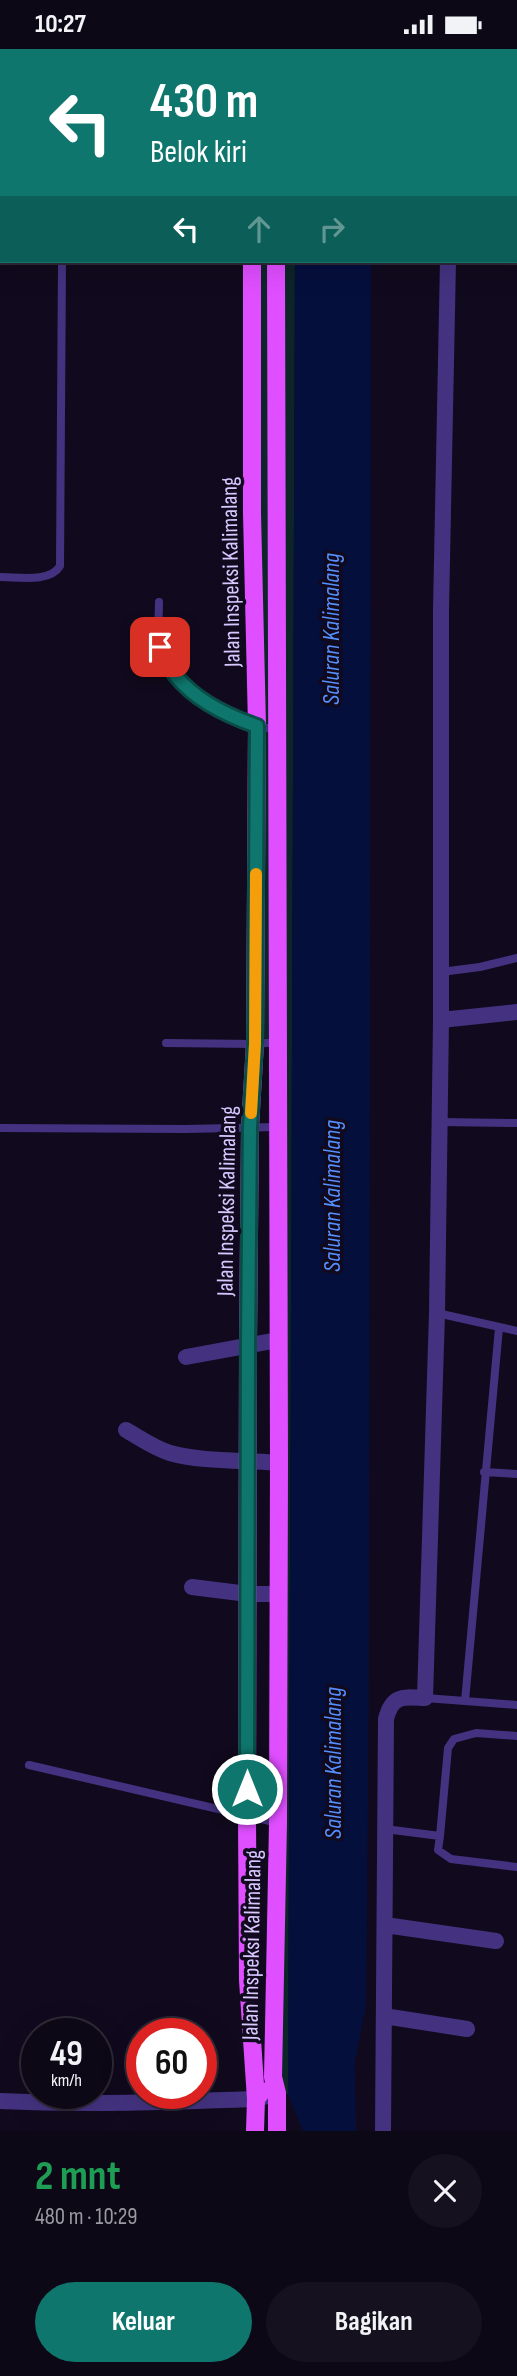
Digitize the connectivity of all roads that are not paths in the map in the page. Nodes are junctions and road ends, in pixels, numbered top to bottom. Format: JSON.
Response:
{"nodes":[{"id":1,"x":62,"y":263,"type":"edge"},
{"id":2,"x":252,"y":263,"type":"edge"},
{"id":3,"x":276,"y":263,"type":"edge"},
{"id":4,"x":448,"y":263,"type":"edge"},
{"id":5,"x":276,"y":376,"type":"junction"},
{"id":6,"x":252,"y":377,"type":"junction"},
{"id":7,"x":252,"y":513,"type":"junction"},
{"id":8,"x":278,"y":513,"type":"junction"},
{"id":9,"x":0,"y":577,"type":"edge"},
{"id":10,"x":159,"y":602,"type":"dead end"},
{"id":11,"x":257,"y":726,"type":"junction"},
{"id":12,"x":278,"y":730,"type":"junction"},
{"id":13,"x":517,"y":958,"type":"edge"},
{"id":14,"x":440,"y":972,"type":"junction"},
{"id":15,"x":517,"y":1012,"type":"edge"},
{"id":16,"x":441,"y":1020,"type":"junction"},
{"id":17,"x":278,"y":1042,"type":"junction"},
{"id":18,"x":166,"y":1043,"type":"dead end"},
{"id":19,"x":255,"y":1044,"type":"junction"},
{"id":20,"x":440,"y":1122,"type":"junction"},
{"id":21,"x":517,"y":1123,"type":"edge"},
{"id":22,"x":250,"y":1127,"type":"junction"},
{"id":23,"x":279,"y":1127,"type":"junction"},
{"id":24,"x":0,"y":1128,"type":"edge"},
{"id":25,"x":437,"y":1313,"type":"junction"},
{"id":26,"x":499,"y":1328,"type":"junction"},
{"id":27,"x":517,"y":1331,"type":"edge"},
{"id":28,"x":278,"y":1340,"type":"junction"},
{"id":29,"x":248,"y":1344,"type":"junction"},
{"id":30,"x":186,"y":1357,"type":"dead end"},
{"id":31,"x":127,"y":1430,"type":"dead end"},
{"id":32,"x":248,"y":1461,"type":"junction"},
{"id":33,"x":279,"y":1462,"type":"junction"},
{"id":34,"x":484,"y":1472,"type":"junction"},
{"id":35,"x":517,"y":1474,"type":"edge"},
{"id":36,"x":192,"y":1587,"type":"dead end"},
{"id":37,"x":248,"y":1594,"type":"junction"},
{"id":38,"x":278,"y":1594,"type":"junction"},
{"id":39,"x":425,"y":1698,"type":"junction"},
{"id":40,"x":465,"y":1701,"type":"junction"},
{"id":41,"x":517,"y":1705,"type":"edge"},
{"id":42,"x":517,"y":1736,"type":"edge"},
{"id":43,"x":29,"y":1765,"type":"dead end"},
{"id":44,"x":247,"y":1817,"type":"junction"},
{"id":45,"x":278,"y":1823,"type":"junction"},
{"id":46,"x":385,"y":1829,"type":"junction"},
{"id":47,"x":440,"y":1836,"type":"junction"},
{"id":48,"x":517,"y":1867,"type":"edge"},
{"id":49,"x":385,"y":1925,"type":"junction"},
{"id":50,"x":496,"y":1941,"type":"dead end"},
{"id":51,"x":248,"y":1980,"type":"junction"},
{"id":52,"x":274,"y":1980,"type":"junction"},
{"id":53,"x":384,"y":2016,"type":"junction"},
{"id":54,"x":467,"y":2029,"type":"dead end"},
{"id":55,"x":276,"y":2093,"type":"junction"},
{"id":56,"x":0,"y":2101,"type":"edge"},
{"id":57,"x":255,"y":2116,"type":"edge"},
{"id":58,"x":277,"y":2131,"type":"edge"},
{"id":59,"x":383,"y":2131,"type":"edge"}],
"edges":[{"from":1,"to":9,"type":"lane"},
{"from":2,"to":6,"type":"main road","name":"Jalan Inspeksi Kalimalang"},
{"from":3,"to":5,"type":"main road","name":"Jalan Inspeksi Kalimalang"},
{"from":4,"to":14,"type":"street"},
{"from":5,"to":6,"type":"main road"},
{"from":5,"to":8,"type":"main road","name":"Jalan Inspeksi Kalimalang"},
{"from":6,"to":7,"type":"main road","name":"Jalan Inspeksi Kalimalang"},
{"from":7,"to":8,"type":"main road"},
{"from":7,"to":11,"type":"main road","name":"Jalan Inspeksi Kalimalang"},
{"from":8,"to":12,"type":"main road","name":"Jalan Inspeksi Kalimalang"},
{"from":10,"to":11,"type":"lane"},
{"from":11,"to":12,"type":"lane"},
{"from":11,"to":19,"type":"main road","name":"Jalan Inspeksi Kalimalang"},
{"from":12,"to":17,"type":"main road","name":"Jalan Inspeksi Kalimalang"},
{"from":13,"to":14,"type":"lane"},
{"from":14,"to":16,"type":"street"},
{"from":15,"to":16,"type":"street"},
{"from":16,"to":20,"type":"street"},
{"from":17,"to":19,"type":"lane"},
{"from":17,"to":23,"type":"main road","name":"Jalan Inspeksi Kalimalang"},
{"from":18,"to":19,"type":"lane"},
{"from":19,"to":22,"type":"main road","name":"Jalan Inspeksi Kalimalang"},
{"from":20,"to":21,"type":"lane"},
{"from":20,"to":25,"type":"street"},
{"from":22,"to":23,"type":"lane"},
{"from":22,"to":24,"type":"lane"},
{"from":22,"to":29,"type":"main road","name":"Jalan Inspeksi Kalimalang"},
{"from":23,"to":28,"type":"main road","name":"Jalan Inspeksi Kalimalang"},
{"from":25,"to":26,"type":"lane"},
{"from":25,"to":39,"type":"street"},
{"from":26,"to":27,"type":"lane"},
{"from":26,"to":34,"type":"lane"},
{"from":28,"to":29,"type":"street"},
{"from":28,"to":33,"type":"main road","name":"Jalan Inspeksi Kalimalang"},
{"from":29,"to":30,"type":"street"},
{"from":29,"to":32,"type":"main road","name":"Jalan Inspeksi Kalimalang"},
{"from":31,"to":32,"type":"street"},
{"from":32,"to":33,"type":"street"},
{"from":32,"to":37,"type":"main road","name":"Jalan Inspeksi Kalimalang"},
{"from":33,"to":38,"type":"main road","name":"Jalan Inspeksi Kalimalang"},
{"from":34,"to":35,"type":"lane"},
{"from":34,"to":40,"type":"lane"},
{"from":36,"to":37,"type":"street"},
{"from":37,"to":38,"type":"street"},
{"from":37,"to":44,"type":"main road","name":"Jalan Inspeksi Kalimalang"},
{"from":38,"to":45,"type":"main road","name":"Jalan Inspeksi Kalimalang"},
{"from":39,"to":40,"type":"lane"},
{"from":39,"to":46,"type":"street"},
{"from":40,"to":41,"type":"lane"},
{"from":42,"to":47,"type":"lane"},
{"from":43,"to":44,"type":"lane"},
{"from":44,"to":45,"type":"lane"},
{"from":44,"to":51,"type":"main road","name":"Jalan Inspeksi Kalimalang"},
{"from":45,"to":52,"type":"main road","name":"Jalan Inspeksi Kalimalang"},
{"from":46,"to":47,"type":"lane"},
{"from":46,"to":49,"type":"street"},
{"from":47,"to":48,"type":"lane"},
{"from":49,"to":50,"type":"street"},
{"from":49,"to":53,"type":"street"},
{"from":51,"to":52,"type":"main road"},
{"from":51,"to":57,"type":"main road","name":"Jalan Inspeksi Kalimalang"},
{"from":52,"to":55,"type":"main road","name":"Jalan Inspeksi Kalimalang"},
{"from":53,"to":54,"type":"street"},
{"from":53,"to":59,"type":"street"},
{"from":55,"to":57,"type":"main road"},
{"from":55,"to":58,"type":"main road","name":"Jalan Inspeksi Kalimalang"},
{"from":56,"to":57,"type":"street"}]}
